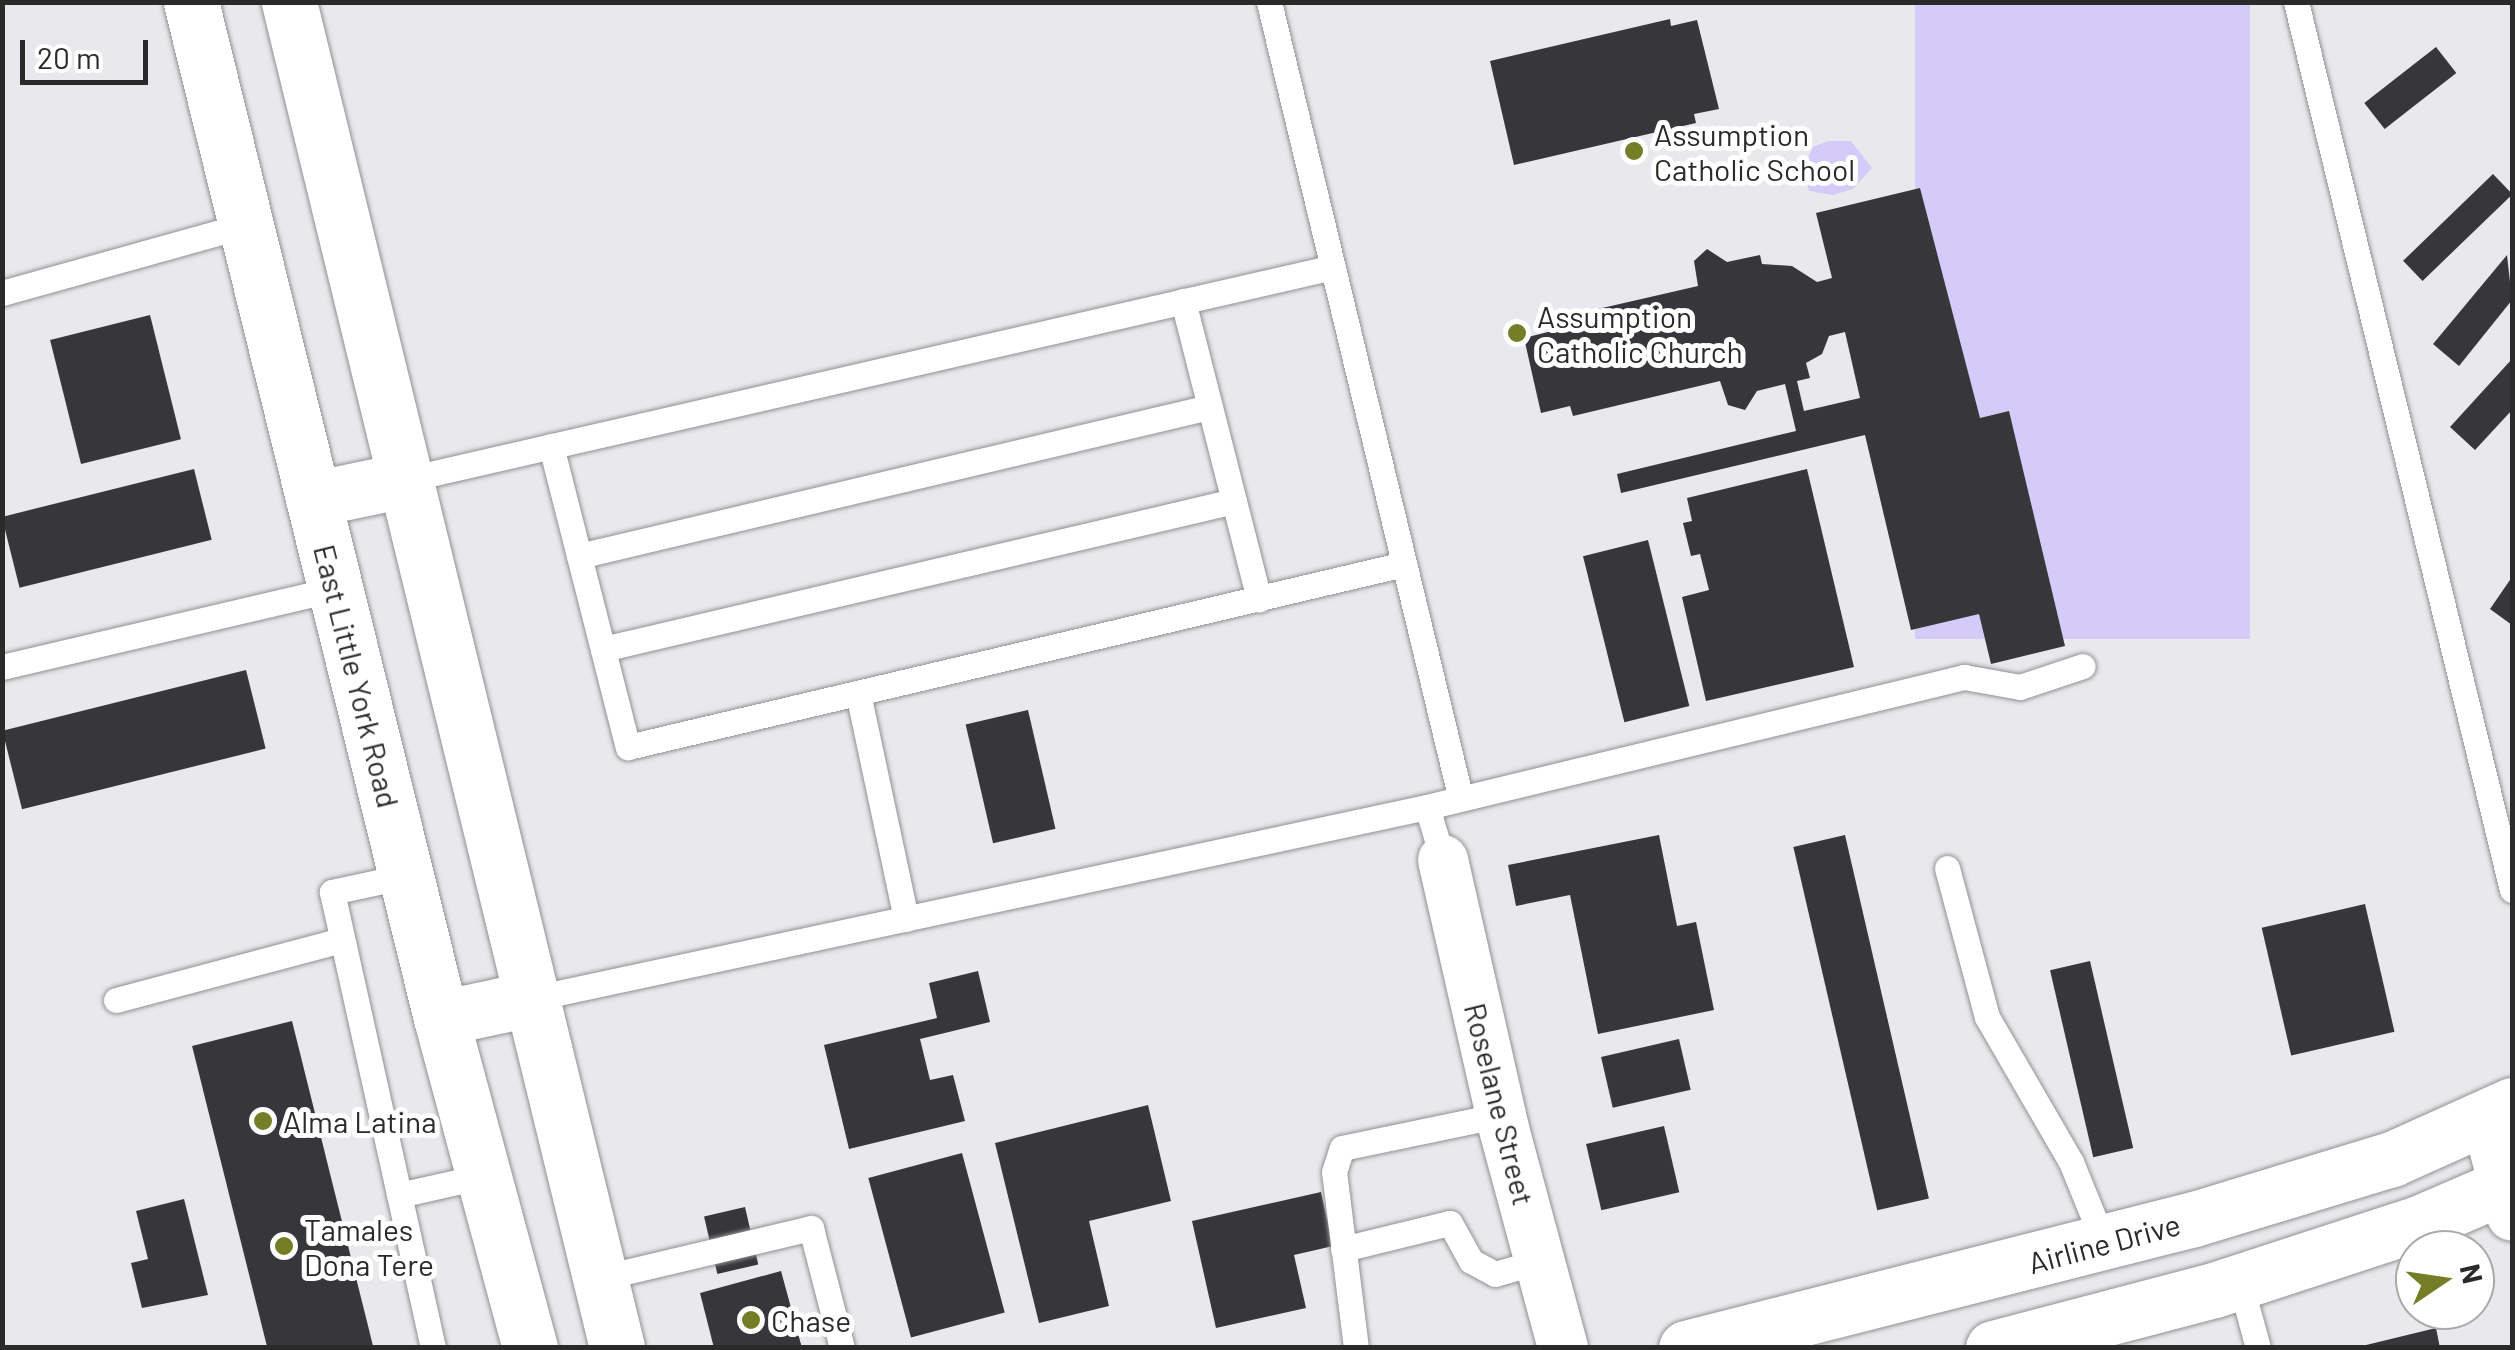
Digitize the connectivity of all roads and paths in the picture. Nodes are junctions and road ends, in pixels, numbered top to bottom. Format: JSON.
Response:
{"nodes":[{"id":1,"x":192,"y":2,"type":"edge"},
{"id":2,"x":290,"y":2,"type":"edge"},
{"id":3,"x":1270,"y":2,"type":"edge"},
{"id":4,"x":2296,"y":2,"type":"edge"},
{"id":5,"x":246,"y":226,"type":"junction"},
{"id":6,"x":1333,"y":267,"type":"junction"},
{"id":7,"x":2,"y":293,"type":"edge"},
{"id":8,"x":1183,"y":301,"type":"junction"},
{"id":9,"x":1210,"y":407,"type":"junction"},
{"id":10,"x":551,"y":446,"type":"junction"},
{"id":11,"x":404,"y":480,"type":"junction"},
{"id":12,"x":313,"y":499,"type":"junction"},
{"id":13,"x":1234,"y":501,"type":"junction"},
{"id":14,"x":579,"y":556,"type":"junction"},
{"id":15,"x":1404,"y":564,"type":"junction"},
{"id":16,"x":335,"y":589,"type":"junction"},
{"id":17,"x":1259,"y":598,"type":"junction"},
{"id":18,"x":603,"y":650,"type":"junction"},
{"id":19,"x":2083,"y":666,"type":"dead end"},
{"id":20,"x":2,"y":667,"type":"edge"},
{"id":21,"x":858,"y":693,"type":"junction"},
{"id":22,"x":1460,"y":796,"type":"junction"},
{"id":23,"x":1427,"y":806,"type":"junction"},
{"id":24,"x":1443,"y":860,"type":"joint"},
{"id":25,"x":1947,"y":868,"type":"dead end"},
{"id":26,"x":406,"y":876,"type":"junction"},
{"id":27,"x":2512,"y":890,"type":"edge"},
{"id":28,"x":906,"y":919,"type":"junction"},
{"id":29,"x":342,"y":940,"type":"junction"},
{"id":30,"x":530,"y":999,"type":"junction"},
{"id":31,"x":116,"y":1000,"type":"dead end"},
{"id":32,"x":441,"y":1018,"type":"junction"},
{"id":33,"x":2499,"y":1111,"type":"edge"},
{"id":34,"x":1500,"y":1115,"type":"junction"},
{"id":35,"x":483,"y":1176,"type":"junction"},
{"id":36,"x":400,"y":1195,"type":"junction"},
{"id":37,"x":2510,"y":1195,"type":"edge"},
{"id":38,"x":2104,"y":1243,"type":"junction"},
{"id":39,"x":1344,"y":1250,"type":"junction"},
{"id":40,"x":1540,"y":1261,"type":"junction"},
{"id":41,"x":600,"y":1278,"type":"junction"},
{"id":42,"x":2240,"y":1282,"type":"junction"},
{"id":43,"x":433,"y":1348,"type":"edge"},
{"id":44,"x":530,"y":1348,"type":"edge"},
{"id":45,"x":617,"y":1348,"type":"edge"},
{"id":46,"x":842,"y":1348,"type":"edge"},
{"id":47,"x":1356,"y":1348,"type":"edge"},
{"id":48,"x":1563,"y":1348,"type":"edge"},
{"id":49,"x":1686,"y":1348,"type":"edge"},
{"id":50,"x":1993,"y":1348,"type":"edge"},
{"id":51,"x":2258,"y":1348,"type":"edge"}],
"edges":[{"from":1,"to":5,"type":"main road","name":"East Little York Road"},
{"from":2,"to":11,"type":"main road"},
{"from":3,"to":6,"type":"lane"},
{"from":4,"to":27,"type":"lane"},
{"from":5,"to":7,"type":"lane"},
{"from":5,"to":12,"type":"main road","name":"East Little York Road"},
{"from":6,"to":8,"type":"lane"},
{"from":6,"to":15,"type":"lane"},
{"from":8,"to":9,"type":"lane"},
{"from":8,"to":10,"type":"lane"},
{"from":9,"to":13,"type":"lane"},
{"from":9,"to":14,"type":"lane"},
{"from":10,"to":11,"type":"lane"},
{"from":10,"to":14,"type":"lane"},
{"from":11,"to":12,"type":"main road"},
{"from":11,"to":30,"type":"main road"},
{"from":12,"to":16,"type":"main road","name":"East Little York Road"},
{"from":13,"to":17,"type":"lane"},
{"from":13,"to":18,"type":"lane"},
{"from":14,"to":18,"type":"lane"},
{"from":15,"to":17,"type":"lane"},
{"from":15,"to":22,"type":"lane"},
{"from":16,"to":20,"type":"lane"},
{"from":16,"to":26,"type":"main road","name":"East Little York Road"},
{"from":17,"to":21,"type":"lane"},
{"from":18,"to":21,"type":"lane"},
{"from":19,"to":22,"type":"lane"},
{"from":21,"to":28,"type":"lane"},
{"from":22,"to":23,"type":"lane"},
{"from":23,"to":24,"type":"lane"},
{"from":23,"to":28,"type":"lane"},
{"from":24,"to":34,"type":"street","name":"Roselane Street"},
{"from":25,"to":38,"type":"lane"},
{"from":26,"to":29,"type":"lane"},
{"from":26,"to":32,"type":"main road","name":"East Little York Road"},
{"from":28,"to":30,"type":"lane"},
{"from":29,"to":31,"type":"lane"},
{"from":29,"to":36,"type":"lane"},
{"from":30,"to":32,"type":"main road"},
{"from":30,"to":41,"type":"main road"},
{"from":32,"to":35,"type":"main road","name":"East Little York Road"},
{"from":33,"to":37,"type":"street"},
{"from":33,"to":38,"type":"main road","name":"Airline Drive"},
{"from":34,"to":39,"type":"lane"},
{"from":34,"to":40,"type":"street","name":"Roselane Street"},
{"from":35,"to":36,"type":"lane"},
{"from":35,"to":44,"type":"main road","name":"East Little York Road"},
{"from":36,"to":43,"type":"lane"},
{"from":37,"to":42,"type":"main road"},
{"from":38,"to":49,"type":"main road","name":"Airline Drive"},
{"from":39,"to":40,"type":"lane"},
{"from":39,"to":47,"type":"lane"},
{"from":40,"to":48,"type":"street","name":"Roselane Street"},
{"from":41,"to":45,"type":"main road"},
{"from":41,"to":46,"type":"lane"},
{"from":42,"to":50,"type":"main road"},
{"from":42,"to":51,"type":"lane"}]}
